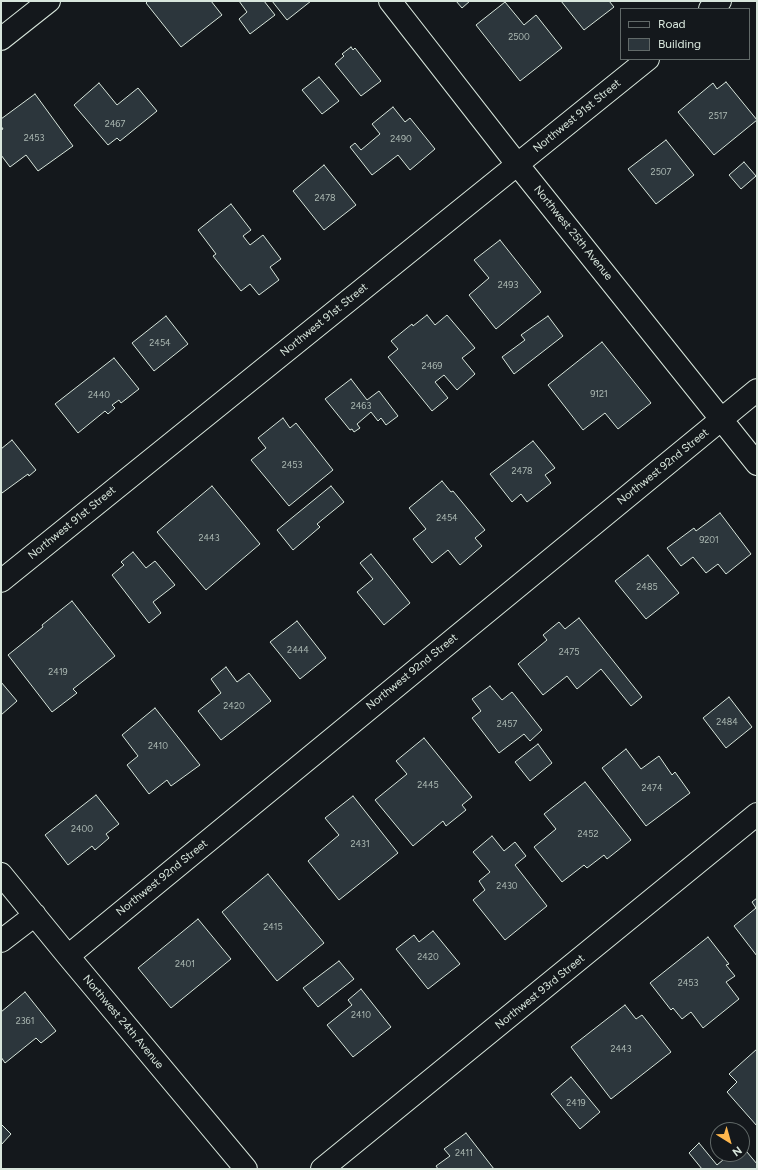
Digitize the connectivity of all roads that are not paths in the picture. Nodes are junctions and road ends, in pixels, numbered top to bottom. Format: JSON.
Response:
{"nodes":[{"id":1,"x":49,"y":1,"type":"edge"},
{"id":2,"x":390,"y":1,"type":"edge"},
{"id":3,"x":720,"y":1,"type":"edge"},
{"id":4,"x":711,"y":8,"type":"edge"},
{"id":5,"x":1,"y":39,"type":"edge"},
{"id":6,"x":647,"y":60,"type":"edge"},
{"id":7,"x":518,"y":164,"type":"junction"},
{"id":8,"x":757,"y":390,"type":"edge"},
{"id":9,"x":721,"y":418,"type":"junction"},
{"id":10,"x":757,"y":464,"type":"edge"},
{"id":11,"x":1,"y":580,"type":"edge"},
{"id":12,"x":757,"y":814,"type":"edge"},
{"id":13,"x":1,"y":874,"type":"edge"},
{"id":14,"x":34,"y":915,"type":"junction"},
{"id":15,"x":1,"y":941,"type":"edge"},
{"id":16,"x":68,"y":956,"type":"junction"},
{"id":17,"x":246,"y":1169,"type":"edge"},
{"id":18,"x":322,"y":1169,"type":"edge"}],
"edges":[{"from":1,"to":5,"type":"street"},
{"from":2,"to":7,"type":"street","name":"Northwest 25th Avenue"},
{"from":3,"to":4,"type":"street"},
{"from":6,"to":7,"type":"street","name":"Northwest 91st Street"},
{"from":7,"to":9,"type":"street","name":"Northwest 25th Avenue"},
{"from":7,"to":11,"type":"street","name":"Northwest 91st Street"},
{"from":8,"to":9,"type":"street","name":"Northwest 92nd Street"},
{"from":9,"to":10,"type":"street","name":"Northwest 25th Avenue"},
{"from":9,"to":16,"type":"street","name":"Northwest 92nd Street"},
{"from":12,"to":18,"type":"street","name":"Northwest 93rd Street"},
{"from":13,"to":14,"type":"street","name":"Northwest 24th Avenue"},
{"from":14,"to":15,"type":"street"},
{"from":14,"to":16,"type":"street","name":"Northwest 24th Avenue"},
{"from":16,"to":17,"type":"street","name":"Northwest 24th Avenue"}]}
